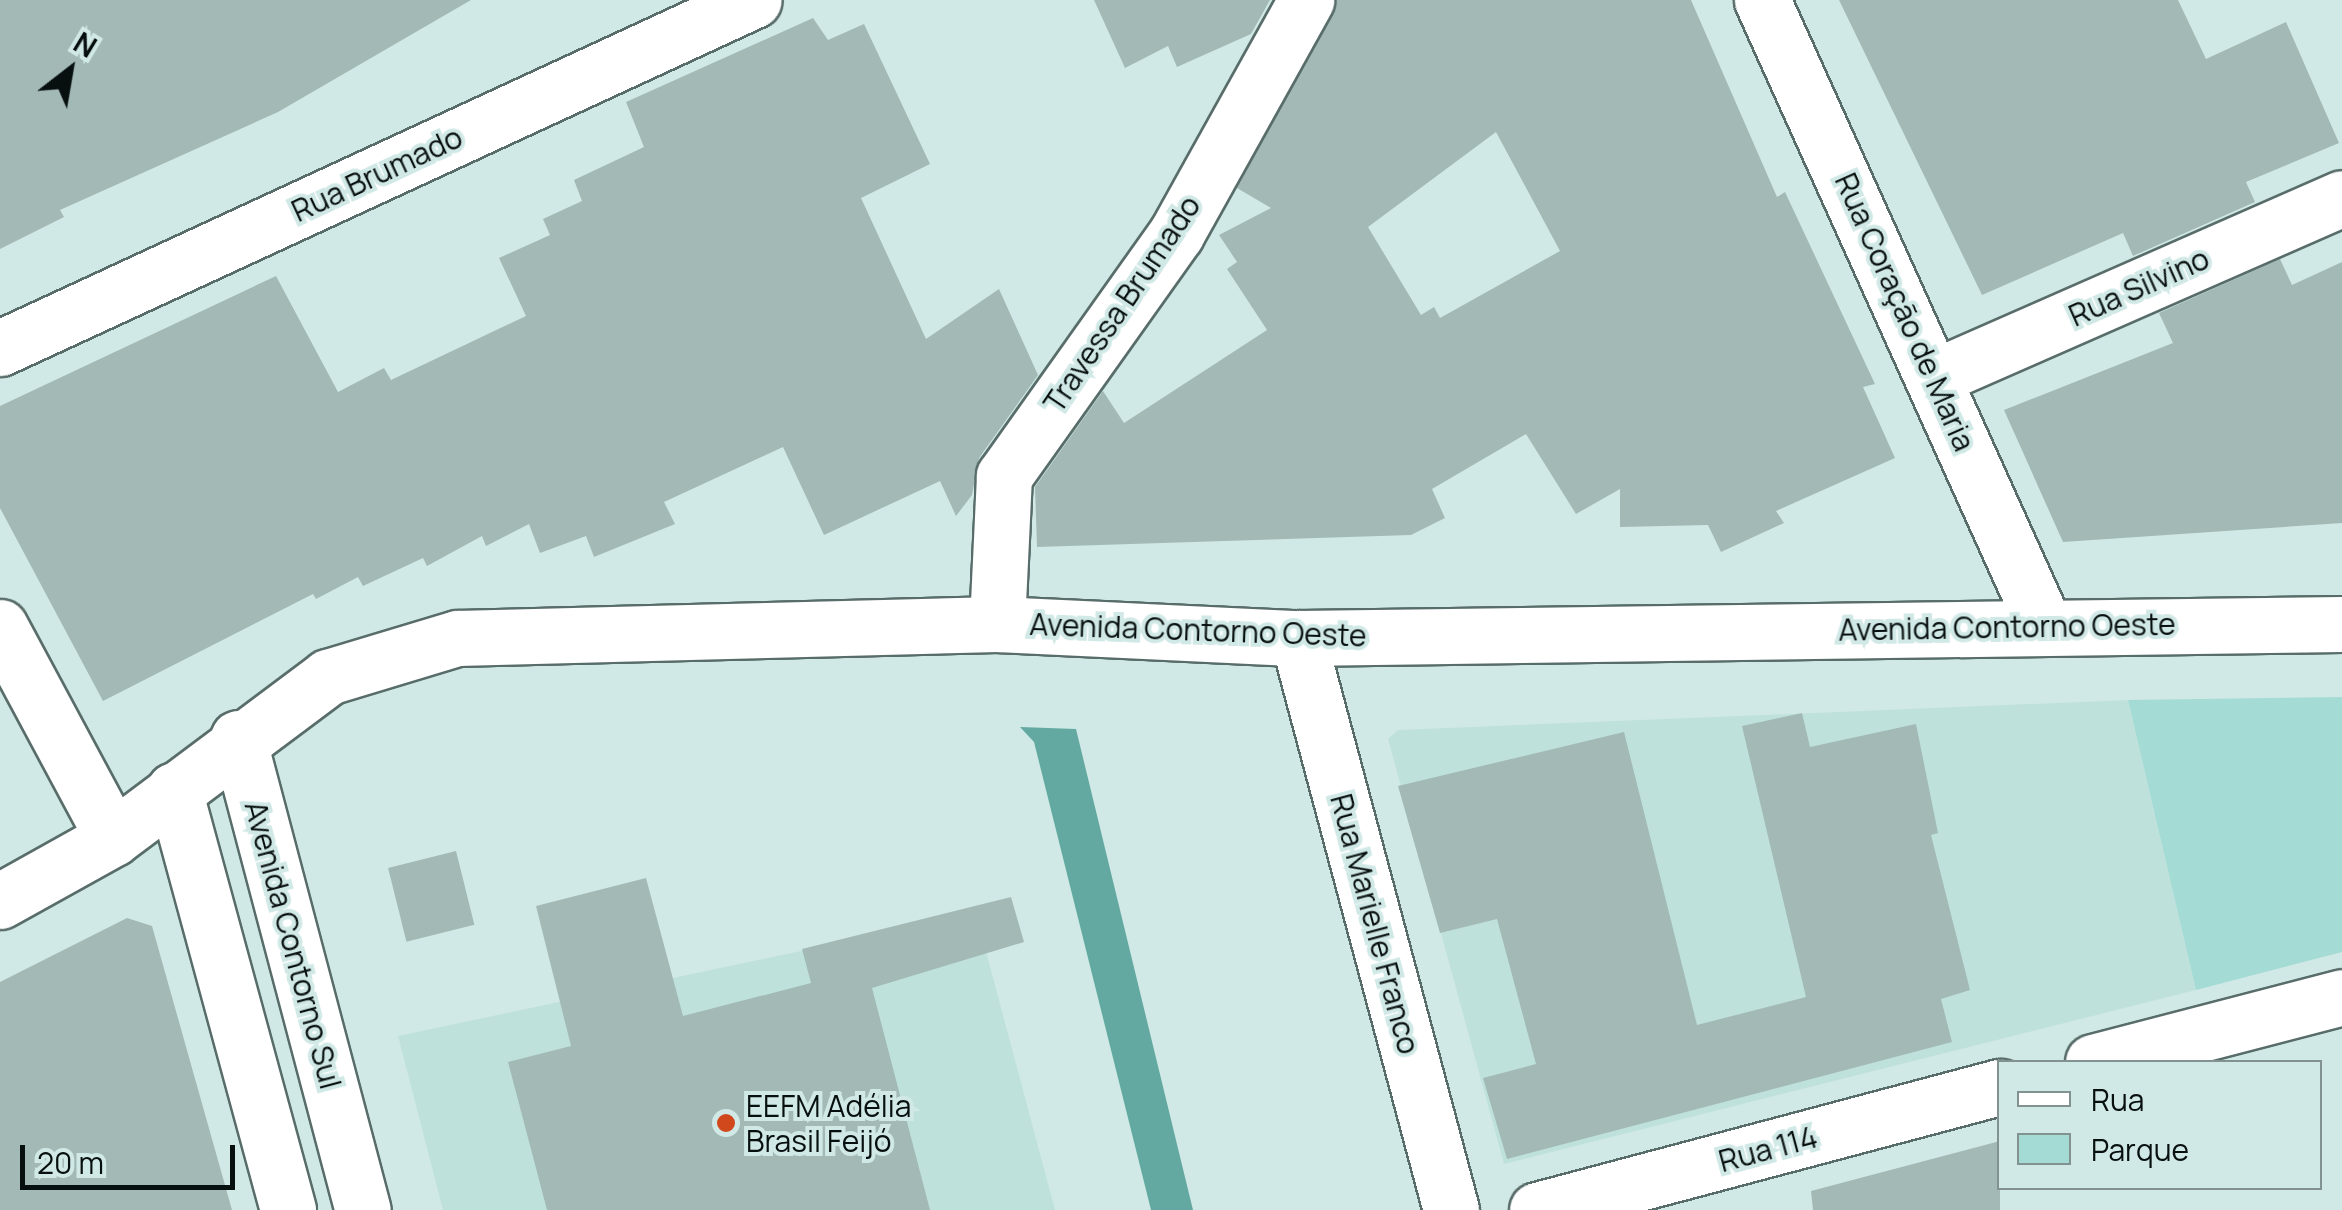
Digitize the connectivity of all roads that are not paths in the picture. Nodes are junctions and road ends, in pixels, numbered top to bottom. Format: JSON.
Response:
{"nodes":[{"id":1,"x":754,"y":0,"type":"edge"},
{"id":2,"x":1306,"y":0,"type":"edge"},
{"id":3,"x":1762,"y":0,"type":"edge"},
{"id":4,"x":2342,"y":198,"type":"edge"},
{"id":5,"x":0,"y":348,"type":"edge"},
{"id":6,"x":1936,"y":376,"type":"junction"},
{"id":7,"x":997,"y":624,"type":"junction"},
{"id":8,"x":2342,"y":624,"type":"edge"},
{"id":9,"x":2044,"y":625,"type":"junction"},
{"id":10,"x":0,"y":626,"type":"edge"},
{"id":11,"x":1298,"y":638,"type":"junction"},
{"id":12,"x":238,"y":738,"type":"junction"},
{"id":13,"x":174,"y":790,"type":"junction"},
{"id":14,"x":113,"y":838,"type":"junction"},
{"id":15,"x":0,"y":900,"type":"edge"},
{"id":16,"x":2342,"y":996,"type":"edge"},
{"id":17,"x":2101,"y":1060,"type":"edge"},
{"id":18,"x":1997,"y":1088,"type":"edge"},
{"id":19,"x":288,"y":1210,"type":"edge"},
{"id":20,"x":363,"y":1210,"type":"edge"},
{"id":21,"x":1452,"y":1210,"type":"edge"},
{"id":22,"x":1536,"y":1210,"type":"edge"}],
"edges":[{"from":1,"to":5,"type":"street","name":"Rua Brumado"},
{"from":2,"to":7,"type":"street","name":"Travessa Brumado"},
{"from":3,"to":6,"type":"street","name":"Rua Coração de Maria"},
{"from":4,"to":6,"type":"street","name":"Rua Silvino"},
{"from":6,"to":9,"type":"street","name":"Rua Coração de Maria"},
{"from":7,"to":11,"type":"street","name":"Avenida Contorno Oeste"},
{"from":7,"to":12,"type":"street","name":"Avenida Contorno Oeste"},
{"from":8,"to":9,"type":"street","name":"Avenida Contorno Oeste"},
{"from":9,"to":11,"type":"street","name":"Avenida Contorno Oeste"},
{"from":10,"to":14,"type":"street"},
{"from":11,"to":21,"type":"street","name":"Rua Marielle Franco"},
{"from":12,"to":13,"type":"street","name":"Avenida Contorno Oeste"},
{"from":12,"to":20,"type":"street","name":"Avenida Contorno Sul"},
{"from":13,"to":14,"type":"street","name":"Avenida Contorno Oeste"},
{"from":13,"to":19,"type":"street"},
{"from":14,"to":15,"type":"street","name":"Avenida Contorno Oeste"},
{"from":16,"to":17,"type":"street"},
{"from":18,"to":22,"type":"street","name":"Rua 114"}]}
